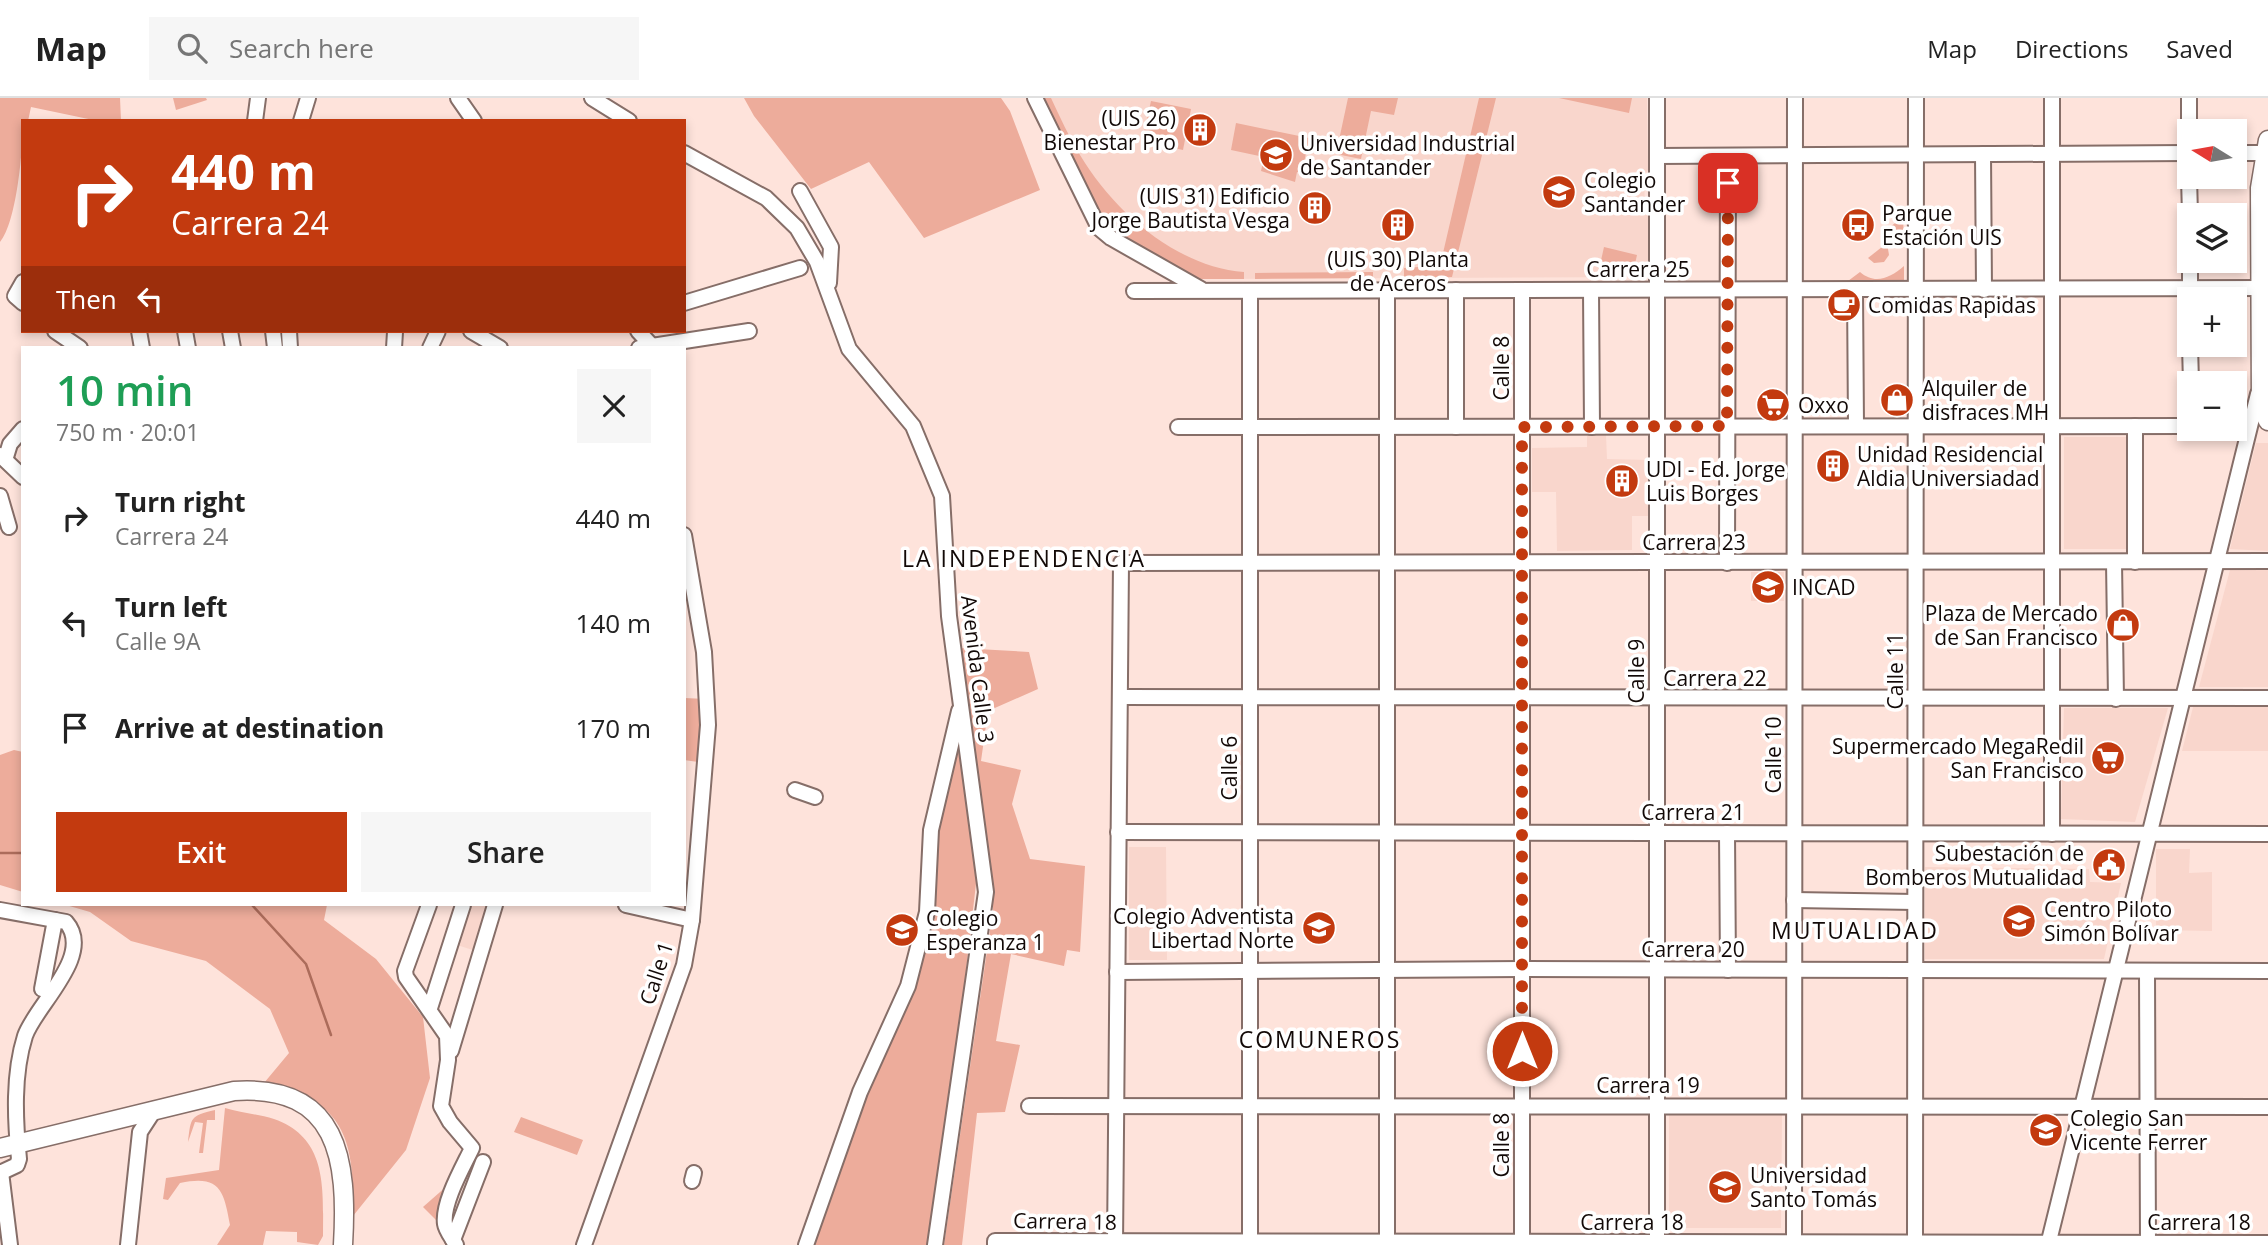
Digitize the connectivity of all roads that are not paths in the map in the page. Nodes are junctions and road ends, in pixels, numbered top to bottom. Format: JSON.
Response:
{"nodes":[{"id":1,"x":258,"y":98,"type":"edge"},
{"id":2,"x":308,"y":98,"type":"edge"},
{"id":3,"x":458,"y":98,"type":"edge"},
{"id":4,"x":592,"y":98,"type":"edge"},
{"id":5,"x":1035,"y":98,"type":"edge"},
{"id":6,"x":1657,"y":98,"type":"edge"},
{"id":7,"x":1795,"y":98,"type":"edge"},
{"id":8,"x":1916,"y":98,"type":"edge"},
{"id":9,"x":2052,"y":98,"type":"edge"},
{"id":10,"x":2189,"y":98,"type":"edge"},
{"id":11,"x":255,"y":119,"type":"edge"},
{"id":12,"x":303,"y":119,"type":"edge"},
{"id":13,"x":473,"y":119,"type":"edge"},
{"id":14,"x":626,"y":119,"type":"edge"},
{"id":15,"x":2189,"y":119,"type":"edge"},
{"id":16,"x":2267,"y":149,"type":"edge"},
{"id":17,"x":2247,"y":152,"type":"edge"},
{"id":18,"x":2177,"y":153,"type":"edge"},
{"id":19,"x":686,"y":154,"type":"edge"},
{"id":20,"x":1983,"y":154,"type":"junction"},
{"id":21,"x":2052,"y":154,"type":"junction"},
{"id":22,"x":1795,"y":155,"type":"junction"},
{"id":23,"x":1916,"y":155,"type":"junction"},
{"id":24,"x":1657,"y":156,"type":"junction"},
{"id":25,"x":1728,"y":156,"type":"junction"},
{"id":26,"x":800,"y":191,"type":"dead end"},
{"id":27,"x":800,"y":268,"type":"dead end"},
{"id":28,"x":21,"y":286,"type":"edge"},
{"id":29,"x":2264,"y":288,"type":"edge"},
{"id":30,"x":1658,"y":289,"type":"junction"},
{"id":31,"x":1250,"y":290,"type":"junction"},
{"id":32,"x":1387,"y":290,"type":"junction"},
{"id":33,"x":1456,"y":290,"type":"junction"},
{"id":34,"x":1522,"y":290,"type":"junction"},
{"id":35,"x":1591,"y":290,"type":"junction"},
{"id":36,"x":1727,"y":290,"type":"junction"},
{"id":37,"x":1795,"y":290,"type":"junction"},
{"id":38,"x":1856,"y":290,"type":"junction"},
{"id":39,"x":1984,"y":290,"type":"junction"},
{"id":40,"x":2052,"y":290,"type":"junction"},
{"id":41,"x":828,"y":291,"type":"junction"},
{"id":42,"x":1134,"y":291,"type":"dead end"},
{"id":43,"x":1204,"y":291,"type":"junction"},
{"id":44,"x":1916,"y":291,"type":"junction"},
{"id":45,"x":2177,"y":294,"type":"edge"},
{"id":46,"x":21,"y":301,"type":"edge"},
{"id":47,"x":686,"y":302,"type":"edge"},
{"id":48,"x":749,"y":331,"type":"dead end"},
{"id":49,"x":58,"y":333,"type":"edge"},
{"id":50,"x":474,"y":333,"type":"edge"},
{"id":51,"x":640,"y":333,"type":"edge"},
{"id":52,"x":77,"y":346,"type":"edge"},
{"id":53,"x":496,"y":346,"type":"edge"},
{"id":54,"x":652,"y":346,"type":"edge"},
{"id":55,"x":665,"y":346,"type":"edge"},
{"id":56,"x":2262,"y":424,"type":"edge"},
{"id":57,"x":1592,"y":426,"type":"junction"},
{"id":58,"x":1658,"y":426,"type":"junction"},
{"id":59,"x":1727,"y":426,"type":"junction"},
{"id":60,"x":1795,"y":426,"type":"junction"},
{"id":61,"x":1856,"y":426,"type":"junction"},
{"id":62,"x":1916,"y":426,"type":"junction"},
{"id":63,"x":2052,"y":426,"type":"junction"},
{"id":64,"x":2135,"y":426,"type":"junction"},
{"id":65,"x":2177,"y":426,"type":"edge"},
{"id":66,"x":1178,"y":427,"type":"dead end"},
{"id":67,"x":1251,"y":427,"type":"junction"},
{"id":68,"x":1387,"y":427,"type":"junction"},
{"id":69,"x":1456,"y":427,"type":"junction"},
{"id":70,"x":1522,"y":427,"type":"junction"},
{"id":71,"x":21,"y":431,"type":"edge"},
{"id":72,"x":3,"y":456,"type":"edge"},
{"id":73,"x":21,"y":475,"type":"edge"},
{"id":74,"x":0,"y":496,"type":"edge"},
{"id":75,"x":9,"y":527,"type":"dead end"},
{"id":76,"x":686,"y":558,"type":"edge"},
{"id":77,"x":2217,"y":561,"type":"junction"},
{"id":78,"x":2268,"y":561,"type":"edge"},
{"id":79,"x":2052,"y":562,"type":"junction"},
{"id":80,"x":2114,"y":562,"type":"junction"},
{"id":81,"x":2136,"y":562,"type":"junction"},
{"id":82,"x":1250,"y":563,"type":"junction"},
{"id":83,"x":1522,"y":563,"type":"junction"},
{"id":84,"x":1658,"y":563,"type":"junction"},
{"id":85,"x":1794,"y":563,"type":"junction"},
{"id":86,"x":1387,"y":564,"type":"junction"},
{"id":87,"x":1727,"y":564,"type":"junction"},
{"id":88,"x":1916,"y":564,"type":"junction"},
{"id":89,"x":691,"y":614,"type":"edge"},
{"id":90,"x":1120,"y":697,"type":"junction"},
{"id":91,"x":1250,"y":697,"type":"junction"},
{"id":92,"x":1387,"y":698,"type":"junction"},
{"id":93,"x":1522,"y":698,"type":"junction"},
{"id":94,"x":2268,"y":698,"type":"edge"},
{"id":95,"x":1657,"y":699,"type":"junction"},
{"id":96,"x":1794,"y":699,"type":"junction"},
{"id":97,"x":1916,"y":699,"type":"junction"},
{"id":98,"x":2052,"y":699,"type":"junction"},
{"id":99,"x":2116,"y":699,"type":"junction"},
{"id":100,"x":2183,"y":699,"type":"junction"},
{"id":101,"x":961,"y":707,"type":"junction"},
{"id":102,"x":795,"y":790,"type":"dead end"},
{"id":103,"x":815,"y":797,"type":"dead end"},
{"id":104,"x":1118,"y":832,"type":"junction"},
{"id":105,"x":1250,"y":832,"type":"junction"},
{"id":106,"x":1387,"y":832,"type":"junction"},
{"id":107,"x":1522,"y":832,"type":"junction"},
{"id":108,"x":1657,"y":833,"type":"junction"},
{"id":109,"x":1727,"y":833,"type":"junction"},
{"id":110,"x":1794,"y":833,"type":"junction"},
{"id":111,"x":1915,"y":833,"type":"junction"},
{"id":112,"x":2052,"y":834,"type":"junction"},
{"id":113,"x":2150,"y":834,"type":"junction"},
{"id":114,"x":2268,"y":834,"type":"edge"},
{"id":115,"x":1794,"y":900,"type":"junction"},
{"id":116,"x":1915,"y":902,"type":"junction"},
{"id":117,"x":463,"y":906,"type":"edge"},
{"id":118,"x":495,"y":906,"type":"edge"},
{"id":119,"x":629,"y":906,"type":"edge"},
{"id":120,"x":428,"y":907,"type":"edge"},
{"id":121,"x":0,"y":910,"type":"edge"},
{"id":122,"x":692,"y":920,"type":"junction"},
{"id":123,"x":60,"y":921,"type":"junction"},
{"id":124,"x":1522,"y":969,"type":"junction"},
{"id":125,"x":1657,"y":970,"type":"junction"},
{"id":126,"x":1728,"y":970,"type":"junction"},
{"id":127,"x":1794,"y":970,"type":"junction"},
{"id":128,"x":1915,"y":970,"type":"junction"},
{"id":129,"x":1250,"y":971,"type":"junction"},
{"id":130,"x":1387,"y":971,"type":"junction"},
{"id":131,"x":2116,"y":971,"type":"junction"},
{"id":132,"x":2147,"y":971,"type":"junction"},
{"id":133,"x":2268,"y":971,"type":"edge"},
{"id":134,"x":1117,"y":972,"type":"junction"},
{"id":135,"x":42,"y":989,"type":"dead end"},
{"id":136,"x":430,"y":1008,"type":"junction"},
{"id":137,"x":448,"y":1060,"type":"junction"},
{"id":138,"x":1116,"y":1105,"type":"junction"},
{"id":139,"x":1250,"y":1105,"type":"junction"},
{"id":140,"x":1387,"y":1105,"type":"junction"},
{"id":141,"x":1029,"y":1106,"type":"dead end"},
{"id":142,"x":1522,"y":1106,"type":"junction"},
{"id":143,"x":1657,"y":1106,"type":"junction"},
{"id":144,"x":1794,"y":1106,"type":"junction"},
{"id":145,"x":1915,"y":1106,"type":"junction"},
{"id":146,"x":2082,"y":1107,"type":"junction"},
{"id":147,"x":2147,"y":1107,"type":"junction"},
{"id":148,"x":2268,"y":1107,"type":"edge"},
{"id":149,"x":155,"y":1110,"type":"junction"},
{"id":150,"x":103,"y":1121,"type":"junction"},
{"id":151,"x":9,"y":1146,"type":"edge"},
{"id":152,"x":138,"y":1150,"type":"junction"},
{"id":153,"x":483,"y":1162,"type":"dead end"},
{"id":154,"x":1,"y":1172,"type":"edge"},
{"id":155,"x":455,"y":1243,"type":"edge"},
{"id":156,"x":995,"y":1243,"type":"edge"},
{"id":157,"x":2268,"y":1243,"type":"edge"},
{"id":158,"x":1115,"y":1244,"type":"edge"},
{"id":159,"x":1250,"y":1244,"type":"edge"},
{"id":160,"x":1387,"y":1244,"type":"edge"},
{"id":161,"x":1522,"y":1244,"type":"edge"},
{"id":162,"x":1584,"y":1244,"type":"edge"},
{"id":163,"x":1657,"y":1244,"type":"edge"},
{"id":164,"x":1794,"y":1244,"type":"edge"},
{"id":165,"x":1864,"y":1244,"type":"edge"},
{"id":166,"x":1915,"y":1244,"type":"edge"},
{"id":167,"x":2048,"y":1244,"type":"edge"},
{"id":168,"x":2148,"y":1244,"type":"edge"},
{"id":169,"x":10,"y":1245,"type":"edge"},
{"id":170,"x":128,"y":1245,"type":"edge"},
{"id":171,"x":343,"y":1245,"type":"edge"},
{"id":172,"x":584,"y":1245,"type":"edge"},
{"id":173,"x":806,"y":1245,"type":"edge"},
{"id":174,"x":935,"y":1245,"type":"edge"}],
"edges":[{"from":1,"to":11,"type":"street"},
{"from":2,"to":12,"type":"street"},
{"from":3,"to":13,"type":"street"},
{"from":4,"to":14,"type":"street"},
{"from":5,"to":43,"type":"street"},
{"from":6,"to":24,"type":"street","name":"Calle 9"},
{"from":7,"to":22,"type":"street","name":"Calle 10"},
{"from":8,"to":23,"type":"street","name":"Calle 11"},
{"from":9,"to":21,"type":"street"},
{"from":10,"to":15,"type":"street"},
{"from":16,"to":17,"type":"street"},
{"from":16,"to":29,"type":"main road"},
{"from":18,"to":21,"type":"street"},
{"from":19,"to":41,"type":"street","name":"Avenida Calle 3"},
{"from":20,"to":21,"type":"street"},
{"from":20,"to":23,"type":"street"},
{"from":20,"to":39,"type":"street"},
{"from":21,"to":40,"type":"street"},
{"from":22,"to":23,"type":"street"},
{"from":22,"to":25,"type":"street"},
{"from":22,"to":37,"type":"street","name":"Calle 10"},
{"from":23,"to":44,"type":"street","name":"Calle 11"},
{"from":24,"to":25,"type":"street"},
{"from":24,"to":30,"type":"street","name":"Calle 9"},
{"from":25,"to":36,"type":"street"},
{"from":26,"to":41,"type":"street"},
{"from":27,"to":47,"type":"street"},
{"from":28,"to":46,"type":"street"},
{"from":29,"to":56,"type":"main road"},
{"from":30,"to":35,"type":"street","name":"Carrera 25"},
{"from":30,"to":36,"type":"street","name":"Carrera 25"},
{"from":30,"to":58,"type":"street","name":"Calle 9"},
{"from":31,"to":32,"type":"street","name":"Carrera 25"},
{"from":31,"to":43,"type":"street","name":"Carrera 25"},
{"from":31,"to":67,"type":"street","name":"Calle 6"},
{"from":32,"to":33,"type":"street","name":"Carrera 25"},
{"from":32,"to":68,"type":"street"},
{"from":33,"to":34,"type":"street","name":"Carrera 25"},
{"from":33,"to":69,"type":"street"},
{"from":34,"to":35,"type":"street","name":"Carrera 25"},
{"from":34,"to":70,"type":"street","name":"Calle 8"},
{"from":35,"to":57,"type":"street"},
{"from":36,"to":37,"type":"street","name":"Carrera 25"},
{"from":36,"to":59,"type":"street"},
{"from":37,"to":38,"type":"street","name":"Carrera 25"},
{"from":37,"to":60,"type":"street","name":"Calle 10"},
{"from":38,"to":44,"type":"street","name":"Carrera 25"},
{"from":38,"to":61,"type":"street"},
{"from":39,"to":40,"type":"street","name":"Carrera 25"},
{"from":39,"to":44,"type":"street","name":"Carrera 25"},
{"from":40,"to":45,"type":"street","name":"Carrera 25"},
{"from":40,"to":63,"type":"street"},
{"from":41,"to":101,"type":"street","name":"Avenida Calle 3"},
{"from":42,"to":43,"type":"street","name":"Carrera 25"},
{"from":44,"to":62,"type":"street","name":"Calle 11"},
{"from":48,"to":55,"type":"street"},
{"from":49,"to":52,"type":"street"},
{"from":50,"to":53,"type":"street"},
{"from":51,"to":54,"type":"street"},
{"from":56,"to":77,"type":"street"},
{"from":57,"to":58,"type":"street"},
{"from":57,"to":70,"type":"street"},
{"from":58,"to":59,"type":"street"},
{"from":58,"to":84,"type":"street","name":"Calle 9"},
{"from":59,"to":60,"type":"street"},
{"from":59,"to":87,"type":"street"},
{"from":60,"to":61,"type":"street"},
{"from":60,"to":85,"type":"street","name":"Calle 10"},
{"from":61,"to":62,"type":"street"},
{"from":62,"to":63,"type":"street"},
{"from":62,"to":88,"type":"street","name":"Calle 11"},
{"from":63,"to":64,"type":"street"},
{"from":63,"to":79,"type":"street"},
{"from":64,"to":65,"type":"street"},
{"from":64,"to":81,"type":"street"},
{"from":66,"to":67,"type":"street"},
{"from":67,"to":68,"type":"street"},
{"from":67,"to":82,"type":"street","name":"Calle 6"},
{"from":68,"to":69,"type":"street"},
{"from":68,"to":86,"type":"street"},
{"from":69,"to":70,"type":"street"},
{"from":70,"to":83,"type":"street","name":"Calle 8"},
{"from":71,"to":72,"type":"street"},
{"from":72,"to":73,"type":"street"},
{"from":74,"to":75,"type":"street"},
{"from":76,"to":89,"type":"street","name":"Calle 1"},
{"from":77,"to":78,"type":"street","name":"Carrera 23"},
{"from":77,"to":81,"type":"street","name":"Carrera 23"},
{"from":77,"to":100,"type":"street"},
{"from":79,"to":80,"type":"street","name":"Carrera 23"},
{"from":79,"to":88,"type":"street","name":"Carrera 23"},
{"from":79,"to":98,"type":"street"},
{"from":80,"to":81,"type":"street","name":"Carrera 23"},
{"from":80,"to":99,"type":"street"},
{"from":82,"to":86,"type":"street","name":"Carrera 23"},
{"from":82,"to":90,"type":"street","name":"Carrera 23"},
{"from":82,"to":91,"type":"street","name":"Calle 6"},
{"from":83,"to":84,"type":"street","name":"Carrera 23"},
{"from":83,"to":86,"type":"street","name":"Carrera 23"},
{"from":83,"to":93,"type":"street","name":"Calle 8"},
{"from":84,"to":87,"type":"street","name":"Carrera 23"},
{"from":84,"to":95,"type":"street","name":"Calle 9"},
{"from":85,"to":87,"type":"street","name":"Carrera 23"},
{"from":85,"to":88,"type":"street","name":"Carrera 23"},
{"from":85,"to":96,"type":"street","name":"Calle 10"},
{"from":86,"to":92,"type":"street"},
{"from":88,"to":97,"type":"street","name":"Calle 11"},
{"from":89,"to":122,"type":"street","name":"Calle 1"},
{"from":90,"to":91,"type":"street","name":"Carrera 22"},
{"from":90,"to":104,"type":"street"},
{"from":91,"to":92,"type":"street","name":"Carrera 22"},
{"from":91,"to":105,"type":"street","name":"Calle 6"},
{"from":92,"to":93,"type":"street","name":"Carrera 22"},
{"from":92,"to":106,"type":"street"},
{"from":93,"to":95,"type":"street","name":"Carrera 22"},
{"from":93,"to":107,"type":"street","name":"Calle 8"},
{"from":94,"to":100,"type":"street","name":"Carrera 22"},
{"from":95,"to":96,"type":"street","name":"Carrera 22"},
{"from":95,"to":108,"type":"street","name":"Calle 9"},
{"from":96,"to":97,"type":"street","name":"Carrera 22"},
{"from":96,"to":110,"type":"street","name":"Calle 10"},
{"from":97,"to":98,"type":"street","name":"Carrera 22"},
{"from":97,"to":111,"type":"street","name":"Calle 11"},
{"from":98,"to":99,"type":"street","name":"Carrera 22"},
{"from":98,"to":112,"type":"street"},
{"from":99,"to":100,"type":"street","name":"Carrera 22"},
{"from":100,"to":113,"type":"street"},
{"from":101,"to":173,"type":"street"},
{"from":101,"to":174,"type":"street","name":"Avenida Calle 3"},
{"from":102,"to":103,"type":"street"},
{"from":104,"to":105,"type":"street","name":"Carrera 21"},
{"from":104,"to":134,"type":"street"},
{"from":105,"to":106,"type":"street","name":"Carrera 21"},
{"from":105,"to":129,"type":"street","name":"Calle 6"},
{"from":106,"to":107,"type":"street","name":"Carrera 21"},
{"from":106,"to":130,"type":"street"},
{"from":107,"to":108,"type":"street","name":"Carrera 21"},
{"from":107,"to":124,"type":"street","name":"Calle 8"},
{"from":108,"to":109,"type":"street","name":"Carrera 21"},
{"from":108,"to":125,"type":"street","name":"Calle 9"},
{"from":109,"to":110,"type":"street","name":"Carrera 21"},
{"from":109,"to":126,"type":"street"},
{"from":110,"to":111,"type":"street","name":"Carrera 21"},
{"from":110,"to":115,"type":"street","name":"Calle 10"},
{"from":111,"to":112,"type":"street","name":"Carrera 21"},
{"from":111,"to":116,"type":"street","name":"Calle 11"},
{"from":112,"to":113,"type":"street","name":"Carrera 21"},
{"from":113,"to":114,"type":"street","name":"Carrera 21"},
{"from":113,"to":131,"type":"street"},
{"from":115,"to":116,"type":"street"},
{"from":115,"to":127,"type":"street","name":"Calle 10"},
{"from":116,"to":128,"type":"street","name":"Calle 11"},
{"from":117,"to":136,"type":"street"},
{"from":118,"to":137,"type":"street"},
{"from":119,"to":122,"type":"street"},
{"from":120,"to":136,"type":"street"},
{"from":121,"to":123,"type":"street"},
{"from":122,"to":172,"type":"street","name":"Calle 1"},
{"from":123,"to":135,"type":"street"},
{"from":123,"to":151,"type":"street"},
{"from":124,"to":125,"type":"street","name":"Carrera 20"},
{"from":124,"to":130,"type":"street","name":"Carrera 20"},
{"from":124,"to":142,"type":"street","name":"Calle 8"},
{"from":125,"to":126,"type":"street","name":"Carrera 20"},
{"from":125,"to":143,"type":"street","name":"Calle 9"},
{"from":126,"to":127,"type":"street","name":"Carrera 20"},
{"from":127,"to":128,"type":"street","name":"Carrera 20"},
{"from":127,"to":144,"type":"street","name":"Calle 10"},
{"from":128,"to":131,"type":"street","name":"Carrera 20"},
{"from":128,"to":145,"type":"street","name":"Calle 11"},
{"from":129,"to":130,"type":"street","name":"Carrera 20"},
{"from":129,"to":134,"type":"street","name":"Carrera 20"},
{"from":129,"to":139,"type":"street","name":"Calle 6"},
{"from":130,"to":140,"type":"street"},
{"from":131,"to":132,"type":"street","name":"Carrera 20"},
{"from":131,"to":146,"type":"street"},
{"from":132,"to":133,"type":"street","name":"Carrera 20"},
{"from":132,"to":147,"type":"street"},
{"from":134,"to":138,"type":"street"},
{"from":136,"to":137,"type":"street"},
{"from":137,"to":155,"type":"street"},
{"from":138,"to":139,"type":"street","name":"Carrera 19"},
{"from":138,"to":141,"type":"street","name":"Carrera 19"},
{"from":138,"to":158,"type":"street"},
{"from":139,"to":140,"type":"street","name":"Carrera 19"},
{"from":139,"to":159,"type":"street","name":"Calle 6"},
{"from":140,"to":142,"type":"street","name":"Carrera 19"},
{"from":140,"to":160,"type":"street"},
{"from":142,"to":143,"type":"street","name":"Carrera 19"},
{"from":142,"to":161,"type":"street","name":"Calle 8"},
{"from":143,"to":144,"type":"street","name":"Carrera 19"},
{"from":143,"to":163,"type":"street","name":"Calle 9"},
{"from":144,"to":145,"type":"street","name":"Carrera 19"},
{"from":144,"to":164,"type":"street","name":"Calle 10"},
{"from":145,"to":146,"type":"street","name":"Carrera 19"},
{"from":145,"to":166,"type":"street","name":"Calle 11"},
{"from":146,"to":147,"type":"street","name":"Carrera 19"},
{"from":146,"to":167,"type":"street"},
{"from":147,"to":148,"type":"street","name":"Carrera 19"},
{"from":147,"to":168,"type":"street"},
{"from":149,"to":150,"type":"main road"},
{"from":149,"to":152,"type":"street"},
{"from":149,"to":171,"type":"main road"},
{"from":150,"to":151,"type":"main road"},
{"from":150,"to":152,"type":"street"},
{"from":151,"to":154,"type":"street"},
{"from":152,"to":170,"type":"street"},
{"from":153,"to":155,"type":"street"},
{"from":154,"to":169,"type":"street"},
{"from":156,"to":158,"type":"street","name":"Carrera 18"},
{"from":157,"to":168,"type":"street","name":"Carrera 18"},
{"from":158,"to":159,"type":"street","name":"Carrera 18"},
{"from":159,"to":160,"type":"street","name":"Carrera 18"},
{"from":160,"to":161,"type":"street","name":"Carrera 18"},
{"from":161,"to":162,"type":"street","name":"Carrera 18"},
{"from":162,"to":163,"type":"street","name":"Carrera 18"},
{"from":163,"to":164,"type":"street","name":"Carrera 18"},
{"from":164,"to":165,"type":"street","name":"Carrera 18"},
{"from":165,"to":166,"type":"street","name":"Carrera 18"},
{"from":166,"to":167,"type":"street","name":"Carrera 18"},
{"from":167,"to":168,"type":"street","name":"Carrera 18"}]}
